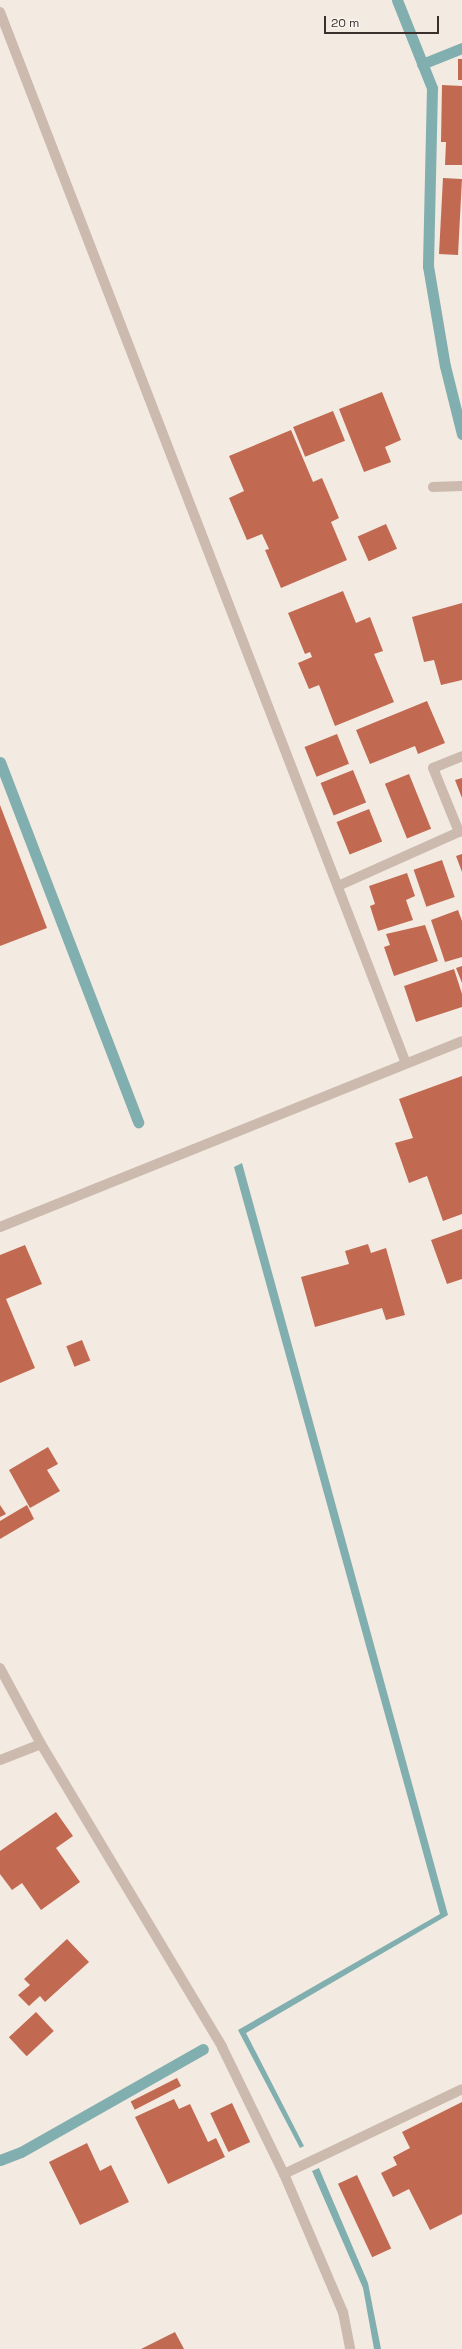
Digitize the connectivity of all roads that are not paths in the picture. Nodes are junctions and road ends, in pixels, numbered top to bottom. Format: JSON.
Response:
{"nodes":[{"id":1,"x":0,"y":12,"type":"edge"},
{"id":2,"x":462,"y":486,"type":"edge"},
{"id":3,"x":433,"y":487,"type":"dead end"},
{"id":4,"x":462,"y":756,"type":"edge"},
{"id":5,"x":338,"y":886,"type":"junction"},
{"id":6,"x":462,"y":1040,"type":"edge"},
{"id":7,"x":405,"y":1061,"type":"junction"},
{"id":8,"x":0,"y":1227,"type":"edge"},
{"id":9,"x":0,"y":1668,"type":"edge"},
{"id":10,"x":41,"y":1744,"type":"junction"},
{"id":11,"x":0,"y":1760,"type":"edge"},
{"id":12,"x":462,"y":2089,"type":"edge"},
{"id":13,"x":284,"y":2174,"type":"junction"},
{"id":14,"x":350,"y":2349,"type":"edge"}],
"edges":[{"from":1,"to":5,"type":"street"},
{"from":2,"to":3,"type":"street"},
{"from":4,"to":5,"type":"street"},
{"from":5,"to":7,"type":"street"},
{"from":6,"to":7,"type":"street"},
{"from":7,"to":8,"type":"street"},
{"from":9,"to":10,"type":"street"},
{"from":10,"to":11,"type":"street"},
{"from":10,"to":13,"type":"street"},
{"from":12,"to":13,"type":"street"},
{"from":13,"to":14,"type":"street"}]}
